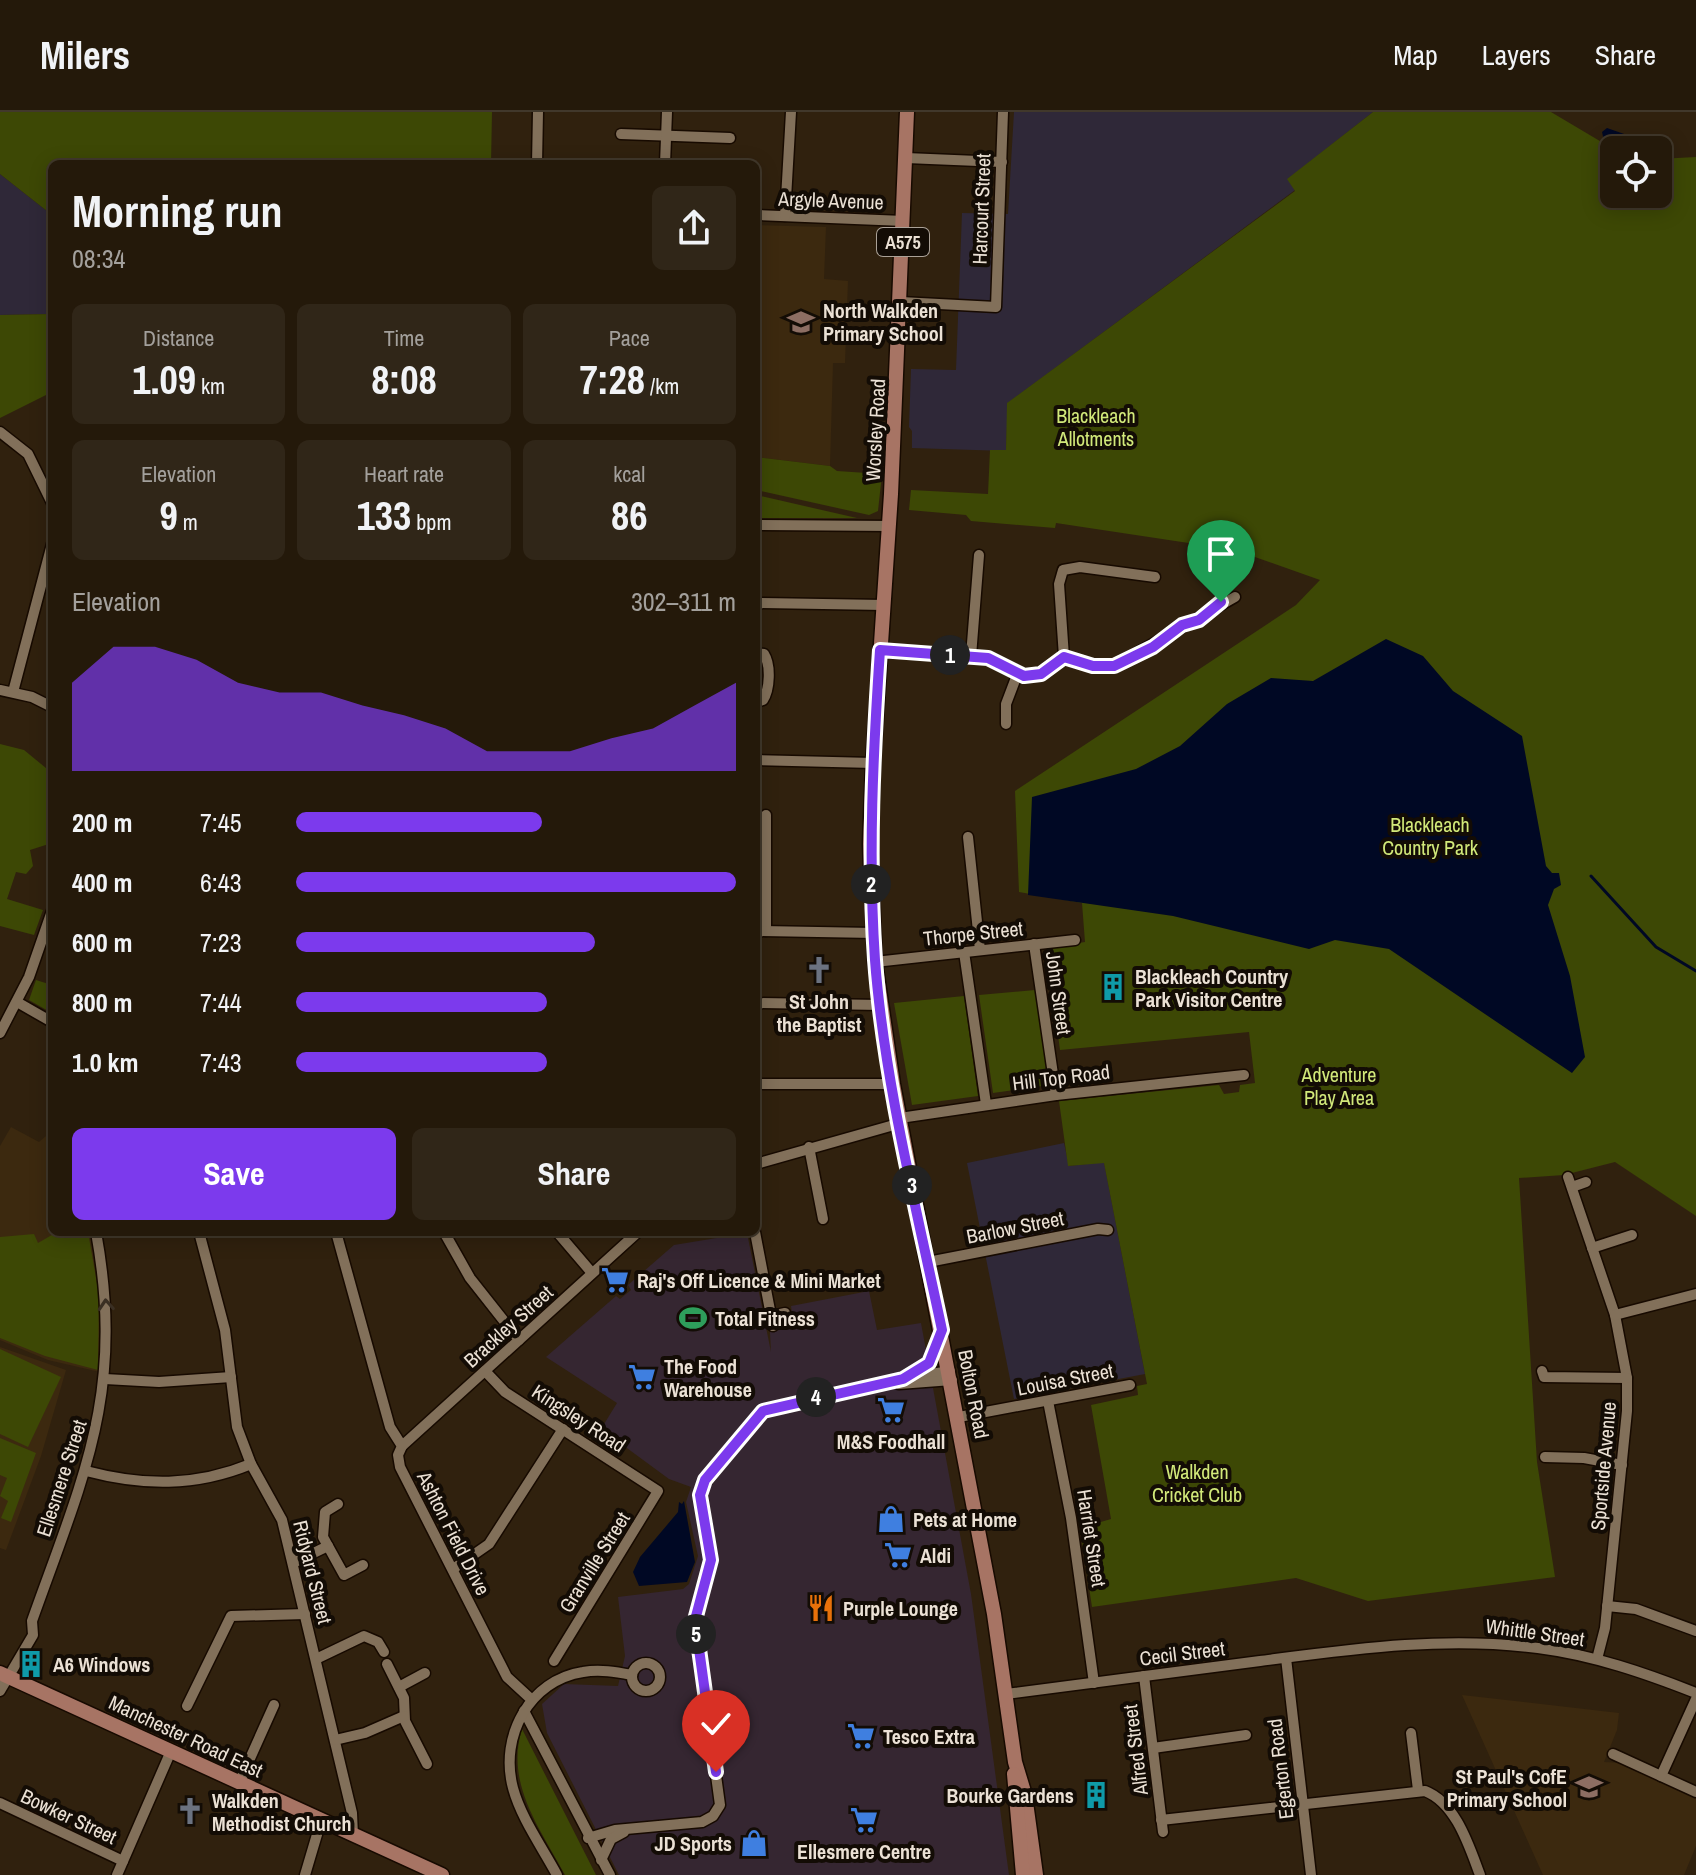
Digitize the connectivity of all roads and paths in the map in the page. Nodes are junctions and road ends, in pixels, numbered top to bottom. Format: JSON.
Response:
{"nodes":[{"id":1,"x":538,"y":112,"type":"edge"},
{"id":2,"x":667,"y":112,"type":"edge"},
{"id":3,"x":791,"y":112,"type":"edge"},
{"id":4,"x":907,"y":112,"type":"edge"},
{"id":5,"x":1003,"y":112,"type":"edge"},
{"id":6,"x":621,"y":134,"type":"dead end"},
{"id":7,"x":666,"y":135,"type":"junction"},
{"id":8,"x":730,"y":138,"type":"dead end"},
{"id":9,"x":906,"y":158,"type":"junction"},
{"id":10,"x":537,"y":160,"type":"edge"},
{"id":11,"x":665,"y":160,"type":"edge"},
{"id":12,"x":1002,"y":162,"type":"junction"},
{"id":13,"x":760,"y":215,"type":"edge"},
{"id":14,"x":785,"y":216,"type":"junction"},
{"id":15,"x":904,"y":221,"type":"junction"},
{"id":16,"x":901,"y":302,"type":"junction"},
{"id":17,"x":0,"y":432,"type":"edge"},
{"id":18,"x":48,"y":495,"type":"edge"},
{"id":19,"x":890,"y":522,"type":"junction"},
{"id":20,"x":760,"y":525,"type":"edge"},
{"id":21,"x":978,"y":555,"type":"dead end"},
{"id":22,"x":48,"y":559,"type":"edge"},
{"id":23,"x":1135,"y":574,"type":"junction"},
{"id":24,"x":1155,"y":577,"type":"dead end"},
{"id":25,"x":1133,"y":586,"type":"dead end"},
{"id":26,"x":1209,"y":592,"type":"dead end"},
{"id":27,"x":1235,"y":597,"type":"dead end"},
{"id":28,"x":760,"y":603,"type":"edge"},
{"id":29,"x":884,"y":605,"type":"junction"},
{"id":30,"x":1215,"y":605,"type":"junction"},
{"id":31,"x":880,"y":650,"type":"junction"},
{"id":32,"x":760,"y":654,"type":"edge"},
{"id":33,"x":971,"y":656,"type":"junction"},
{"id":34,"x":1064,"y":657,"type":"junction"},
{"id":35,"x":1017,"y":675,"type":"junction"},
{"id":36,"x":0,"y":690,"type":"edge"},
{"id":37,"x":13,"y":692,"type":"junction"},
{"id":38,"x":760,"y":701,"type":"edge"},
{"id":39,"x":48,"y":705,"type":"edge"},
{"id":40,"x":1007,"y":726,"type":"dead end"},
{"id":41,"x":760,"y":760,"type":"edge"},
{"id":42,"x":873,"y":763,"type":"junction"},
{"id":43,"x":766,"y":815,"type":"dead end"},
{"id":44,"x":760,"y":833,"type":"edge"},
{"id":45,"x":968,"y":837,"type":"dead end"},
{"id":46,"x":48,"y":921,"type":"edge"},
{"id":47,"x":761,"y":931,"type":"edge"},
{"id":48,"x":874,"y":933,"type":"junction"},
{"id":49,"x":1075,"y":940,"type":"dead end"},
{"id":50,"x":1034,"y":944,"type":"junction"},
{"id":51,"x":980,"y":950,"type":"junction"},
{"id":52,"x":964,"y":952,"type":"junction"},
{"id":53,"x":875,"y":962,"type":"junction"},
{"id":54,"x":17,"y":1002,"type":"junction"},
{"id":55,"x":760,"y":1003,"type":"edge"},
{"id":56,"x":880,"y":1005,"type":"junction"},
{"id":57,"x":48,"y":1020,"type":"edge"},
{"id":58,"x":0,"y":1033,"type":"edge"},
{"id":59,"x":1244,"y":1075,"type":"dead end"},
{"id":60,"x":760,"y":1084,"type":"edge"},
{"id":61,"x":893,"y":1084,"type":"junction"},
{"id":62,"x":1056,"y":1095,"type":"junction"},
{"id":63,"x":986,"y":1104,"type":"junction"},
{"id":64,"x":900,"y":1120,"type":"junction"},
{"id":65,"x":809,"y":1147,"type":"junction"},
{"id":66,"x":760,"y":1163,"type":"edge"},
{"id":67,"x":1586,"y":1182,"type":"dead end"},
{"id":68,"x":823,"y":1219,"type":"dead end"},
{"id":69,"x":1108,"y":1230,"type":"dead end"},
{"id":70,"x":1632,"y":1235,"type":"dead end"},
{"id":71,"x":97,"y":1236,"type":"edge"},
{"id":72,"x":200,"y":1236,"type":"edge"},
{"id":73,"x":337,"y":1236,"type":"edge"},
{"id":74,"x":446,"y":1236,"type":"edge"},
{"id":75,"x":560,"y":1236,"type":"edge"},
{"id":76,"x":634,"y":1236,"type":"edge"},
{"id":77,"x":756,"y":1236,"type":"edge"},
{"id":78,"x":1592,"y":1248,"type":"junction"},
{"id":79,"x":928,"y":1262,"type":"junction"},
{"id":80,"x":592,"y":1273,"type":"junction"},
{"id":81,"x":1696,"y":1294,"type":"edge"},
{"id":82,"x":785,"y":1313,"type":"dead end"},
{"id":83,"x":1615,"y":1315,"type":"junction"},
{"id":84,"x":942,"y":1330,"type":"junction"},
{"id":85,"x":519,"y":1340,"type":"junction"},
{"id":86,"x":485,"y":1371,"type":"junction"},
{"id":87,"x":1542,"y":1371,"type":"dead end"},
{"id":88,"x":951,"y":1375,"type":"junction"},
{"id":89,"x":231,"y":1377,"type":"junction"},
{"id":90,"x":1627,"y":1378,"type":"junction"},
{"id":91,"x":105,"y":1379,"type":"junction"},
{"id":92,"x":903,"y":1379,"type":"junction"},
{"id":93,"x":1130,"y":1385,"type":"dead end"},
{"id":94,"x":877,"y":1386,"type":"junction"},
{"id":95,"x":1048,"y":1401,"type":"junction"},
{"id":96,"x":959,"y":1417,"type":"junction"},
{"id":97,"x":563,"y":1429,"type":"junction"},
{"id":98,"x":402,"y":1446,"type":"junction"},
{"id":99,"x":1545,"y":1457,"type":"dead end"},
{"id":100,"x":251,"y":1464,"type":"junction"},
{"id":101,"x":1622,"y":1465,"type":"junction"},
{"id":102,"x":86,"y":1471,"type":"junction"},
{"id":103,"x":658,"y":1491,"type":"joint"},
{"id":104,"x":338,"y":1504,"type":"dead end"},
{"id":105,"x":328,"y":1546,"type":"junction"},
{"id":106,"x":293,"y":1563,"type":"junction"},
{"id":107,"x":363,"y":1565,"type":"dead end"},
{"id":108,"x":453,"y":1569,"type":"junction"},
{"id":109,"x":1607,"y":1606,"type":"junction"},
{"id":110,"x":305,"y":1614,"type":"junction"},
{"id":111,"x":1696,"y":1631,"type":"edge"},
{"id":112,"x":1363,"y":1648,"type":"joint"},
{"id":113,"x":384,"y":1652,"type":"dead end"},
{"id":114,"x":561,"y":1657,"type":"dead end"},
{"id":115,"x":1286,"y":1658,"type":"junction"},
{"id":116,"x":316,"y":1659,"type":"junction"},
{"id":117,"x":1597,"y":1659,"type":"junction"},
{"id":118,"x":387,"y":1664,"type":"dead end"},
{"id":119,"x":425,"y":1673,"type":"dead end"},
{"id":120,"x":4,"y":1675,"type":"edge"},
{"id":121,"x":632,"y":1675,"type":"dead end"},
{"id":122,"x":1144,"y":1676,"type":"junction"},
{"id":123,"x":1094,"y":1683,"type":"junction"},
{"id":124,"x":399,"y":1687,"type":"junction"},
{"id":125,"x":0,"y":1691,"type":"edge"},
{"id":126,"x":1006,"y":1694,"type":"junction"},
{"id":127,"x":1696,"y":1696,"type":"edge"},
{"id":128,"x":187,"y":1700,"type":"dead end"},
{"id":129,"x":532,"y":1700,"type":"junction"},
{"id":130,"x":274,"y":1705,"type":"dead end"},
{"id":131,"x":524,"y":1711,"type":"junction"},
{"id":132,"x":404,"y":1716,"type":"junction"},
{"id":133,"x":1246,"y":1735,"type":"dead end"},
{"id":134,"x":335,"y":1740,"type":"junction"},
{"id":135,"x":1399,"y":1744,"type":"dead end"},
{"id":136,"x":1153,"y":1748,"type":"junction"},
{"id":137,"x":171,"y":1751,"type":"junction"},
{"id":138,"x":1613,"y":1754,"type":"dead end"},
{"id":139,"x":1015,"y":1762,"type":"junction"},
{"id":140,"x":427,"y":1764,"type":"dead end"},
{"id":141,"x":1661,"y":1776,"type":"junction"},
{"id":142,"x":239,"y":1783,"type":"junction"},
{"id":143,"x":1418,"y":1790,"type":"junction"},
{"id":144,"x":1696,"y":1792,"type":"edge"},
{"id":145,"x":0,"y":1803,"type":"edge"},
{"id":146,"x":1303,"y":1803,"type":"junction"},
{"id":147,"x":321,"y":1821,"type":"junction"},
{"id":148,"x":634,"y":1829,"type":"junction"},
{"id":149,"x":353,"y":1835,"type":"junction"},
{"id":150,"x":588,"y":1838,"type":"junction"},
{"id":151,"x":601,"y":1860,"type":"junction"},
{"id":152,"x":123,"y":1861,"type":"junction"},
{"id":153,"x":117,"y":1875,"type":"edge"},
{"id":154,"x":305,"y":1875,"type":"edge"},
{"id":155,"x":442,"y":1875,"type":"edge"},
{"id":156,"x":557,"y":1875,"type":"edge"},
{"id":157,"x":610,"y":1875,"type":"edge"},
{"id":158,"x":1023,"y":1875,"type":"edge"},
{"id":159,"x":1036,"y":1875,"type":"edge"},
{"id":160,"x":1311,"y":1875,"type":"edge"},
{"id":161,"x":1480,"y":1875,"type":"edge"}],
"edges":[{"from":1,"to":10,"type":"street"},
{"from":2,"to":7,"type":"street"},
{"from":3,"to":14,"type":"street"},
{"from":4,"to":9,"type":"main road","name":"Worsley Road","number":"A575"},
{"from":5,"to":12,"type":"street","name":"Harcourt Street"},
{"from":6,"to":7,"type":"street"},
{"from":7,"to":8,"type":"street"},
{"from":7,"to":11,"type":"street"},
{"from":9,"to":12,"type":"street"},
{"from":9,"to":15,"type":"main road","name":"Worsley Road","number":"A575"},
{"from":12,"to":16,"type":"street","name":"Harcourt Street"},
{"from":13,"to":14,"type":"street","name":"Argyle Avenue"},
{"from":14,"to":15,"type":"street","name":"Argyle Avenue"},
{"from":15,"to":16,"type":"main road","name":"Worsley Road","number":"A575"},
{"from":16,"to":19,"type":"main road","name":"Worsley Road","number":"A575"},
{"from":17,"to":18,"type":"street"},
{"from":19,"to":20,"type":"street"},
{"from":19,"to":29,"type":"main road","name":"Worsley Road","number":"A575"},
{"from":21,"to":33,"type":"street"},
{"from":22,"to":37,"type":"street"},
{"from":23,"to":24,"type":"street"},
{"from":23,"to":25,"type":"street"},
{"from":23,"to":34,"type":"street"},
{"from":26,"to":30,"type":"street"},
{"from":27,"to":30,"type":"street"},
{"from":28,"to":29,"type":"street"},
{"from":29,"to":31,"type":"main road","name":"Bolton Road","number":"A575"},
{"from":30,"to":34,"type":"street"},
{"from":31,"to":33,"type":"street"},
{"from":31,"to":42,"type":"main road","name":"Bolton Road","number":"A575"},
{"from":32,"to":38,"type":"street"},
{"from":33,"to":35,"type":"street"},
{"from":34,"to":35,"type":"street"},
{"from":35,"to":40,"type":"street"},
{"from":36,"to":37,"type":"street"},
{"from":37,"to":39,"type":"street"},
{"from":41,"to":42,"type":"street"},
{"from":42,"to":48,"type":"main road","name":"Bolton Road","number":"A575"},
{"from":43,"to":44,"type":"street"},
{"from":44,"to":47,"type":"street"},
{"from":45,"to":51,"type":"street"},
{"from":46,"to":54,"type":"street"},
{"from":47,"to":48,"type":"street"},
{"from":48,"to":53,"type":"main road","name":"Bolton Road","number":"A575"},
{"from":49,"to":50,"type":"street","name":"Thorpe Street"},
{"from":50,"to":51,"type":"street","name":"Thorpe Street"},
{"from":50,"to":62,"type":"street","name":"John Street"},
{"from":51,"to":52,"type":"street","name":"Thorpe Street"},
{"from":52,"to":53,"type":"street","name":"Thorpe Street"},
{"from":52,"to":63,"type":"street"},
{"from":53,"to":56,"type":"main road","name":"Bolton Road","number":"A575"},
{"from":54,"to":57,"type":"street"},
{"from":54,"to":58,"type":"street"},
{"from":55,"to":56,"type":"street"},
{"from":56,"to":61,"type":"main road","name":"Bolton Road","number":"A575"},
{"from":59,"to":62,"type":"street","name":"Hill Top Road"},
{"from":60,"to":61,"type":"street"},
{"from":61,"to":64,"type":"main road","name":"Bolton Road","number":"A575"},
{"from":62,"to":63,"type":"street","name":"Hill Top Road"},
{"from":63,"to":64,"type":"street","name":"Hill Top Road"},
{"from":64,"to":65,"type":"street"},
{"from":64,"to":79,"type":"main road","name":"Bolton Road","number":"A575"},
{"from":65,"to":66,"type":"street"},
{"from":65,"to":68,"type":"street"},
{"from":67,"to":78,"type":"street","name":"Sportside Avenue"},
{"from":69,"to":79,"type":"street","name":"Barlow Street"},
{"from":70,"to":78,"type":"street"},
{"from":91,"to":71,"type":"street","name":"Ellesmere Street","one_way":true},
{"from":72,"to":89,"type":"street","name":"Ridyard Street"},
{"from":73,"to":98,"type":"street","name":"Ashton Field Drive"},
{"from":74,"to":85,"type":"street"},
{"from":75,"to":80,"type":"street"},
{"from":76,"to":80,"type":"street","name":"Brackley Street"},
{"from":77,"to":82,"type":"street"},
{"from":78,"to":83,"type":"street","name":"Sportside Avenue"},
{"from":79,"to":84,"type":"main road","name":"Bolton Road","number":"A575"},
{"from":80,"to":85,"type":"street","name":"Brackley Street"},
{"from":81,"to":83,"type":"street"},
{"from":83,"to":90,"type":"street","name":"Sportside Avenue"},
{"from":84,"to":88,"type":"main road","name":"Bolton Road","number":"A575"},
{"from":84,"to":92,"type":"street"},
{"from":85,"to":86,"type":"street","name":"Brackley Street"},
{"from":86,"to":97,"type":"street","name":"Kingsley Road"},
{"from":86,"to":98,"type":"street","name":"Brackley Street"},
{"from":87,"to":90,"type":"street"},
{"from":88,"to":92,"type":"street"},
{"from":88,"to":94,"type":"street"},
{"from":88,"to":96,"type":"main road","name":"Bolton Road","number":"A575"},
{"from":89,"to":91,"type":"street"},
{"from":89,"to":100,"type":"street","name":"Ridyard Street"},
{"from":90,"to":101,"type":"street","name":"Sportside Avenue"},
{"from":91,"to":102,"type":"street","name":"Ellesmere Street"},
{"from":92,"to":94,"type":"street"},
{"from":93,"to":95,"type":"street","name":"Louisa Street"},
{"from":94,"to":148,"type":"street"},
{"from":95,"to":96,"type":"street","name":"Louisa Street"},
{"from":95,"to":123,"type":"street","name":"Harriet Street"},
{"from":96,"to":126,"type":"main road","name":"Bolton Road","number":"A575"},
{"from":97,"to":103,"type":"street","name":"Kingsley Road"},
{"from":97,"to":108,"type":"street"},
{"from":98,"to":108,"type":"street","name":"Ashton Field Drive"},
{"from":99,"to":101,"type":"street"},
{"from":100,"to":102,"type":"street"},
{"from":100,"to":106,"type":"street","name":"Ridyard Street"},
{"from":101,"to":109,"type":"street","name":"Sportside Avenue"},
{"from":102,"to":120,"type":"street","name":"Ellesmere Street"},
{"from":103,"to":114,"type":"street","name":"Granville Street"},
{"from":104,"to":105,"type":"street"},
{"from":105,"to":106,"type":"street"},
{"from":105,"to":107,"type":"street"},
{"from":106,"to":110,"type":"street","name":"Ridyard Street"},
{"from":108,"to":129,"type":"street","name":"Ashton Field Drive"},
{"from":109,"to":111,"type":"street"},
{"from":109,"to":117,"type":"street","name":"Sportside Avenue"},
{"from":110,"to":116,"type":"street","name":"Ridyard Street"},
{"from":110,"to":128,"type":"street"},
{"from":112,"to":115,"type":"street","name":"Cecil Street"},
{"from":112,"to":117,"type":"street","name":"Whittle Street"},
{"from":113,"to":116,"type":"street"},
{"from":115,"to":122,"type":"street","name":"Cecil Street"},
{"from":115,"to":146,"type":"street","name":"Egerton Road"},
{"from":116,"to":134,"type":"street","name":"Ridyard Street"},
{"from":117,"to":127,"type":"street","name":"Whittle Street"},
{"from":118,"to":124,"type":"street"},
{"from":119,"to":124,"type":"street"},
{"from":120,"to":125,"type":"street","name":"Ellesmere Street"},
{"from":120,"to":137,"type":"main road","name":"Manchester Road East"},
{"from":121,"to":129,"type":"street"},
{"from":122,"to":123,"type":"street","name":"Cecil Street"},
{"from":122,"to":136,"type":"street","name":"Alfred Street"},
{"from":123,"to":126,"type":"street","name":"Cecil Street"},
{"from":124,"to":132,"type":"street"},
{"from":126,"to":139,"type":"main road","name":"Bolton Road","number":"A575"},
{"from":127,"to":141,"type":"street"},
{"from":129,"to":131,"type":"street"},
{"from":130,"to":142,"type":"street"},
{"from":131,"to":150,"type":"street"},
{"from":131,"to":156,"type":"street"},
{"from":132,"to":134,"type":"street"},
{"from":132,"to":140,"type":"street"},
{"from":133,"to":136,"type":"street"},
{"from":134,"to":149,"type":"street","name":"Ridyard Street"},
{"from":135,"to":143,"type":"street"},
{"from":136,"to":146,"type":"street","name":"Alfred Street"},
{"from":137,"to":142,"type":"main road","name":"Manchester Road East"},
{"from":137,"to":152,"type":"street"},
{"from":138,"to":141,"type":"street"},
{"from":139,"to":158,"type":"main road","name":"Bolton Road","number":"A575"},
{"from":139,"to":159,"type":"main road","name":"Bolton Road","number":"A575"},
{"from":141,"to":144,"type":"street"},
{"from":142,"to":147,"type":"main road","name":"Manchester Road East"},
{"from":143,"to":146,"type":"street","name":"Alfred Street"},
{"from":143,"to":161,"type":"street"},
{"from":145,"to":152,"type":"street","name":"Bowker Street"},
{"from":146,"to":160,"type":"street","name":"Egerton Road"},
{"from":147,"to":149,"type":"main road","name":"Manchester Road East"},
{"from":147,"to":154,"type":"street"},
{"from":148,"to":150,"type":"street"},
{"from":148,"to":151,"type":"street"},
{"from":149,"to":155,"type":"main road","name":"Manchester Road East"},
{"from":150,"to":151,"type":"street"},
{"from":151,"to":157,"type":"street"},
{"from":152,"to":153,"type":"street"}]}
